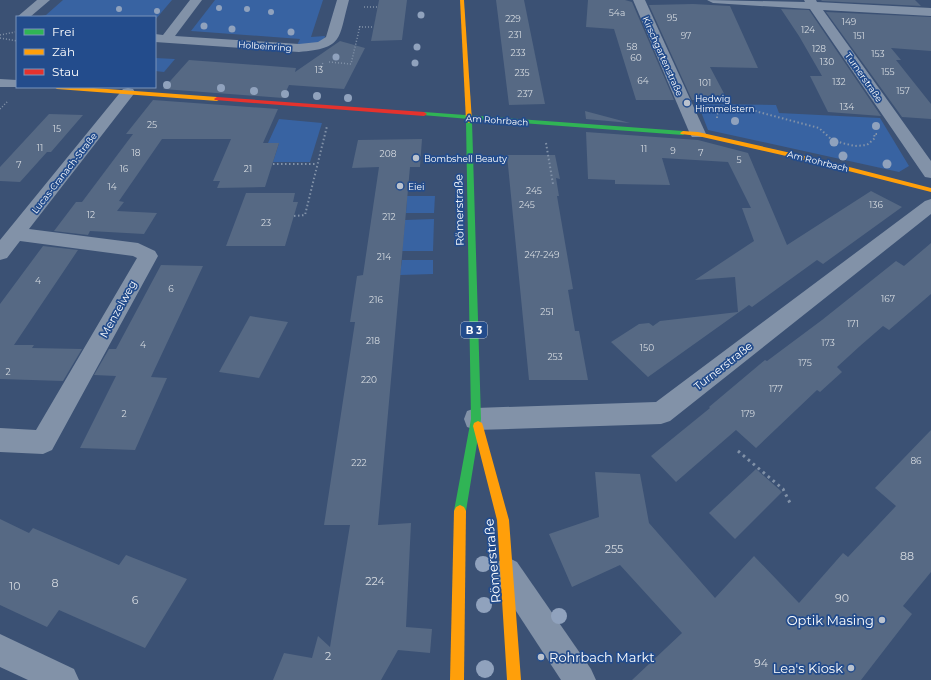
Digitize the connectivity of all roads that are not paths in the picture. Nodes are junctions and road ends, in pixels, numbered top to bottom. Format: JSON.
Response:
{"nodes":[{"id":1,"x":44,"y":0,"type":"edge"},
{"id":2,"x":196,"y":0,"type":"edge"},
{"id":3,"x":343,"y":0,"type":"edge"},
{"id":4,"x":462,"y":0,"type":"edge"},
{"id":5,"x":639,"y":0,"type":"edge"},
{"id":6,"x":713,"y":0,"type":"edge"},
{"id":7,"x":812,"y":2,"type":"edge"},
{"id":8,"x":931,"y":12,"type":"edge"},
{"id":9,"x":24,"y":16,"type":"edge"},
{"id":10,"x":160,"y":39,"type":"edge"},
{"id":11,"x":0,"y":83,"type":"edge"},
{"id":12,"x":16,"y":84,"type":"edge"},
{"id":13,"x":72,"y":88,"type":"edge"},
{"id":14,"x":128,"y":92,"type":"junction"},
{"id":15,"x":469,"y":118,"type":"junction"},
{"id":16,"x":698,"y":134,"type":"junction"},
{"id":17,"x":931,"y":173,"type":"edge"},
{"id":18,"x":931,"y":190,"type":"edge"},
{"id":19,"x":931,"y":204,"type":"edge"},
{"id":20,"x":16,"y":234,"type":"junction"},
{"id":21,"x":0,"y":253,"type":"edge"},
{"id":22,"x":476,"y":419,"type":"junction"},
{"id":23,"x":0,"y":440,"type":"edge"},
{"id":24,"x":507,"y":571,"type":"junction"},
{"id":25,"x":0,"y":650,"type":"edge"},
{"id":26,"x":63,"y":680,"type":"edge"},
{"id":27,"x":457,"y":680,"type":"edge"},
{"id":28,"x":514,"y":680,"type":"edge"},
{"id":29,"x":580,"y":680,"type":"edge"}],
"edges":[{"from":1,"to":9,"type":"street"},
{"from":2,"to":10,"type":"street"},
{"from":3,"to":10,"type":"street","name":"Holbeinring"},
{"from":4,"to":15,"type":"main road","name":"Römerstraße","number":"B 3"},
{"from":5,"to":16,"type":"street","name":"Kirschgartenstraße"},
{"from":6,"to":7,"type":"street"},
{"from":7,"to":8,"type":"street"},
{"from":7,"to":17,"type":"street","name":"Turnerstraße"},
{"from":11,"to":12,"type":"street"},
{"from":13,"to":14,"type":"main road","name":"Am Rohrbach"},
{"from":14,"to":15,"type":"main road","name":"Am Rohrbach"},
{"from":14,"to":20,"type":"street","name":"Lucas-Cranach-Straße"},
{"from":15,"to":16,"type":"main road","name":"Am Rohrbach"},
{"from":15,"to":22,"type":"main road","name":"Römerstraße","number":"B 3"},
{"from":16,"to":18,"type":"main road","name":"Am Rohrbach"},
{"from":19,"to":22,"type":"street","name":"Turnerstraße"},
{"from":20,"to":21,"type":"street","name":"Lucas-Cranach-Straße"},
{"from":20,"to":23,"type":"street","name":"Menzelweg"},
{"from":22,"to":24,"type":"main road","name":"Römerstraße","number":"B 3"},
{"from":22,"to":27,"type":"main road","name":"Römerstraße","number":"B 3"},
{"from":24,"to":28,"type":"main road","name":"Römerstraße","number":"B 3"},
{"from":24,"to":29,"type":"street"},
{"from":25,"to":26,"type":"street"}]}
